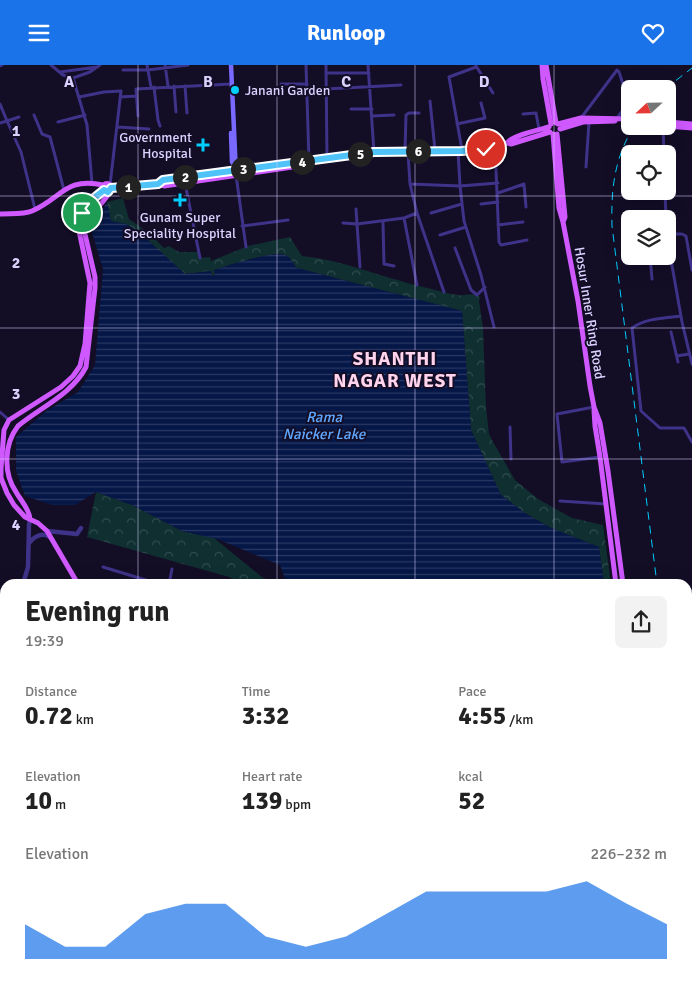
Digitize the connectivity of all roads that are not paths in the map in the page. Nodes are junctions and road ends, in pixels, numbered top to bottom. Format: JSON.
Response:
{"nodes":[{"id":1,"x":51,"y":65,"type":"edge"},
{"id":2,"x":188,"y":65,"type":"edge"},
{"id":3,"x":230,"y":65,"type":"edge"},
{"id":4,"x":306,"y":65,"type":"edge"},
{"id":5,"x":326,"y":65,"type":"edge"},
{"id":6,"x":368,"y":65,"type":"edge"},
{"id":7,"x":542,"y":65,"type":"edge"},
{"id":8,"x":546,"y":65,"type":"edge"},
{"id":9,"x":99,"y":66,"type":"edge"},
{"id":10,"x":165,"y":66,"type":"edge"},
{"id":11,"x":475,"y":66,"type":"edge"},
{"id":12,"x":148,"y":67,"type":"edge"},
{"id":13,"x":123,"y":70,"type":"dead end"},
{"id":14,"x":59,"y":72,"type":"junction"},
{"id":15,"x":326,"y":73,"type":"junction"},
{"id":16,"x":369,"y":73,"type":"junction"},
{"id":17,"x":73,"y":79,"type":"junction"},
{"id":18,"x":230,"y":84,"type":"junction"},
{"id":19,"x":282,"y":84,"type":"dead end"},
{"id":20,"x":307,"y":84,"type":"junction"},
{"id":21,"x":401,"y":85,"type":"dead end"},
{"id":22,"x":168,"y":86,"type":"junction"},
{"id":23,"x":174,"y":86,"type":"junction"},
{"id":24,"x":185,"y":86,"type":"junction"},
{"id":25,"x":152,"y":87,"type":"junction"},
{"id":26,"x":370,"y":87,"type":"junction"},
{"id":27,"x":326,"y":89,"type":"junction"},
{"id":28,"x":493,"y":93,"type":"dead end"},
{"id":29,"x":79,"y":97,"type":"junction"},
{"id":30,"x":120,"y":97,"type":"junction"},
{"id":31,"x":136,"y":97,"type":"junction"},
{"id":32,"x":430,"y":101,"type":"dead end"},
{"id":33,"x":482,"y":103,"type":"dead end"},
{"id":34,"x":0,"y":104,"type":"edge"},
{"id":35,"x":351,"y":109,"type":"dead end"},
{"id":36,"x":372,"y":109,"type":"junction"},
{"id":37,"x":176,"y":112,"type":"dead end"},
{"id":38,"x":187,"y":113,"type":"dead end"},
{"id":39,"x":419,"y":113,"type":"dead end"},
{"id":40,"x":523,"y":114,"type":"dead end"},
{"id":41,"x":34,"y":115,"type":"dead end"},
{"id":42,"x":85,"y":115,"type":"junction"},
{"id":43,"x":394,"y":115,"type":"dead end"},
{"id":44,"x":138,"y":116,"type":"dead end"},
{"id":45,"x":372,"y":116,"type":"junction"},
{"id":46,"x":19,"y":117,"type":"dead end"},
{"id":47,"x":581,"y":118,"type":"junction"},
{"id":48,"x":617,"y":118,"type":"junction"},
{"id":49,"x":621,"y":119,"type":"edge"},
{"id":50,"x":7,"y":121,"type":"junction"},
{"id":51,"x":621,"y":121,"type":"edge"},
{"id":52,"x":58,"y":122,"type":"dead end"},
{"id":53,"x":589,"y":122,"type":"junction"},
{"id":54,"x":0,"y":123,"type":"edge"},
{"id":55,"x":676,"y":123,"type":"edge"},
{"id":56,"x":457,"y":124,"type":"junction"},
{"id":57,"x":160,"y":126,"type":"dead end"},
{"id":58,"x":676,"y":126,"type":"edge"},
{"id":59,"x":692,"y":126,"type":"edge"},
{"id":60,"x":118,"y":127,"type":"junction"},
{"id":61,"x":554,"y":128,"type":"junction"},
{"id":62,"x":149,"y":129,"type":"dead end"},
{"id":63,"x":540,"y":130,"type":"junction"},
{"id":64,"x":507,"y":143,"type":"junction"},
{"id":65,"x":495,"y":146,"type":"junction"},
{"id":66,"x":435,"y":151,"type":"junction"},
{"id":67,"x":460,"y":151,"type":"junction"},
{"id":68,"x":374,"y":152,"type":"junction"},
{"id":69,"x":406,"y":152,"type":"junction"},
{"id":70,"x":327,"y":159,"type":"junction"},
{"id":71,"x":306,"y":162,"type":"junction"},
{"id":72,"x":586,"y":167,"type":"dead end"},
{"id":73,"x":235,"y":170,"type":"junction"},
{"id":74,"x":185,"y":182,"type":"junction"},
{"id":75,"x":92,"y":183,"type":"junction"},
{"id":76,"x":498,"y":183,"type":"junction"},
{"id":77,"x":158,"y":184,"type":"junction"},
{"id":78,"x":410,"y":184,"type":"junction"},
{"id":79,"x":460,"y":186,"type":"junction"},
{"id":80,"x":111,"y":188,"type":"junction"},
{"id":81,"x":64,"y":190,"type":"junction"},
{"id":82,"x":102,"y":190,"type":"junction"},
{"id":83,"x":498,"y":193,"type":"junction"},
{"id":84,"x":498,"y":202,"type":"junction"},
{"id":85,"x":462,"y":204,"type":"junction"},
{"id":86,"x":481,"y":204,"type":"dead end"},
{"id":87,"x":526,"y":207,"type":"dead end"},
{"id":88,"x":35,"y":209,"type":"junction"},
{"id":89,"x":356,"y":209,"type":"dead end"},
{"id":90,"x":0,"y":213,"type":"edge"},
{"id":91,"x":417,"y":213,"type":"junction"},
{"id":92,"x":431,"y":213,"type":"dead end"},
{"id":93,"x":404,"y":218,"type":"junction"},
{"id":94,"x":288,"y":219,"type":"dead end"},
{"id":95,"x":523,"y":221,"type":"dead end"},
{"id":96,"x":383,"y":222,"type":"junction"},
{"id":97,"x":343,"y":223,"type":"dead end"},
{"id":98,"x":357,"y":224,"type":"junction"},
{"id":99,"x":498,"y":225,"type":"junction"},
{"id":100,"x":242,"y":226,"type":"junction"},
{"id":101,"x":466,"y":227,"type":"junction"},
{"id":102,"x":676,"y":234,"type":"edge"},
{"id":103,"x":440,"y":235,"type":"dead end"},
{"id":104,"x":527,"y":240,"type":"dead end"},
{"id":105,"x":246,"y":247,"type":"dead end"},
{"id":106,"x":455,"y":248,"type":"dead end"},
{"id":107,"x":200,"y":258,"type":"dead end"},
{"id":108,"x":651,"y":265,"type":"edge"},
{"id":109,"x":672,"y":265,"type":"edge"},
{"id":110,"x":394,"y":266,"type":"dead end"},
{"id":111,"x":360,"y":267,"type":"dead end"},
{"id":112,"x":692,"y":270,"type":"edge"},
{"id":113,"x":652,"y":279,"type":"dead end"},
{"id":114,"x":417,"y":285,"type":"dead end"},
{"id":115,"x":485,"y":287,"type":"junction"},
{"id":116,"x":444,"y":292,"type":"dead end"},
{"id":117,"x":680,"y":316,"type":"junction"},
{"id":118,"x":494,"y":327,"type":"dead end"},
{"id":119,"x":671,"y":332,"type":"dead end"},
{"id":120,"x":690,"y":354,"type":"junction"},
{"id":121,"x":677,"y":356,"type":"junction"},
{"id":122,"x":678,"y":362,"type":"dead end"},
{"id":123,"x":692,"y":364,"type":"edge"},
{"id":124,"x":594,"y":407,"type":"junction"},
{"id":125,"x":0,"y":412,"type":"edge"},
{"id":126,"x":9,"y":420,"type":"junction"},
{"id":127,"x":510,"y":427,"type":"dead end"},
{"id":128,"x":692,"y":442,"type":"edge"},
{"id":129,"x":600,"y":457,"type":"junction"},
{"id":130,"x":512,"y":459,"type":"dead end"},
{"id":131,"x":0,"y":478,"type":"edge"},
{"id":132,"x":560,"y":501,"type":"dead end"},
{"id":133,"x":606,"y":504,"type":"junction"},
{"id":134,"x":30,"y":519,"type":"junction"},
{"id":135,"x":81,"y":528,"type":"dead end"},
{"id":136,"x":47,"y":531,"type":"junction"},
{"id":137,"x":51,"y":537,"type":"junction"},
{"id":138,"x":29,"y":543,"type":"junction"},
{"id":139,"x":103,"y":567,"type":"dead end"},
{"id":140,"x":172,"y":569,"type":"dead end"},
{"id":141,"x":24,"y":579,"type":"edge"},
{"id":142,"x":75,"y":579,"type":"edge"},
{"id":143,"x":143,"y":579,"type":"edge"},
{"id":144,"x":170,"y":579,"type":"edge"},
{"id":145,"x":615,"y":579,"type":"edge"},
{"id":146,"x":622,"y":579,"type":"edge"}],
"edges":[{"from":1,"to":14,"type":"street"},
{"from":2,"to":10,"type":"street"},
{"from":3,"to":18,"type":"main road"},
{"from":4,"to":20,"type":"street"},
{"from":5,"to":15,"type":"street"},
{"from":6,"to":16,"type":"street"},
{"from":7,"to":61,"type":"main road","name":"Hosur Inner Ring Road"},
{"from":8,"to":61,"type":"main road","name":"Hosur Inner Ring Road"},
{"from":9,"to":14,"type":"street"},
{"from":9,"to":17,"type":"street"},
{"from":10,"to":12,"type":"street"},
{"from":10,"to":22,"type":"street"},
{"from":11,"to":28,"type":"street"},
{"from":11,"to":56,"type":"street"},
{"from":12,"to":13,"type":"street"},
{"from":12,"to":25,"type":"street"},
{"from":14,"to":17,"type":"street"},
{"from":15,"to":16,"type":"street"},
{"from":15,"to":27,"type":"street"},
{"from":16,"to":26,"type":"street"},
{"from":17,"to":29,"type":"street"},
{"from":18,"to":24,"type":"street"},
{"from":18,"to":73,"type":"main road"},
{"from":19,"to":20,"type":"street"},
{"from":20,"to":71,"type":"street"},
{"from":21,"to":26,"type":"street"},
{"from":22,"to":23,"type":"street"},
{"from":22,"to":25,"type":"street"},
{"from":23,"to":24,"type":"street"},
{"from":23,"to":37,"type":"street"},
{"from":24,"to":38,"type":"street"},
{"from":25,"to":31,"type":"street"},
{"from":25,"to":57,"type":"street"},
{"from":26,"to":27,"type":"street"},
{"from":26,"to":36,"type":"street"},
{"from":27,"to":70,"type":"street"},
{"from":29,"to":30,"type":"street"},
{"from":29,"to":42,"type":"street"},
{"from":30,"to":31,"type":"street"},
{"from":30,"to":60,"type":"street"},
{"from":31,"to":44,"type":"street"},
{"from":32,"to":66,"type":"street"},
{"from":33,"to":56,"type":"street"},
{"from":34,"to":50,"type":"street"},
{"from":35,"to":36,"type":"street"},
{"from":36,"to":45,"type":"street"},
{"from":39,"to":69,"type":"street"},
{"from":40,"to":63,"type":"street"},
{"from":41,"to":81,"type":"street"},
{"from":42,"to":52,"type":"street"},
{"from":42,"to":75,"type":"street"},
{"from":43,"to":45,"type":"street"},
{"from":45,"to":68,"type":"street"},
{"from":46,"to":50,"type":"street"},
{"from":47,"to":48,"type":"main road"},
{"from":47,"to":48,"type":"street"},
{"from":47,"to":61,"type":"main road"},
{"from":48,"to":49,"type":"main road"},
{"from":50,"to":54,"type":"street"},
{"from":50,"to":88,"type":"street"},
{"from":51,"to":53,"type":"main road"},
{"from":53,"to":61,"type":"main road"},
{"from":53,"to":72,"type":"street"},
{"from":55,"to":59,"type":"main road"},
{"from":56,"to":67,"type":"street"},
{"from":58,"to":59,"type":"main road"},
{"from":60,"to":62,"type":"street"},
{"from":60,"to":80,"type":"street"},
{"from":61,"to":63,"type":"main road"},
{"from":61,"to":64,"type":"main road"},
{"from":61,"to":124,"type":"main road","name":"Hosur Inner Ring Road"},
{"from":63,"to":64,"type":"main road"},
{"from":64,"to":65,"type":"main road"},
{"from":65,"to":67,"type":"main road"},
{"from":65,"to":76,"type":"street"},
{"from":66,"to":67,"type":"main road"},
{"from":66,"to":69,"type":"main road"},
{"from":67,"to":79,"type":"street"},
{"from":68,"to":69,"type":"main road"},
{"from":68,"to":70,"type":"main road"},
{"from":69,"to":78,"type":"street"},
{"from":70,"to":71,"type":"main road"},
{"from":71,"to":73,"type":"main road"},
{"from":73,"to":74,"type":"main road"},
{"from":73,"to":77,"type":"main road"},
{"from":73,"to":100,"type":"street"},
{"from":74,"to":77,"type":"main road"},
{"from":74,"to":107,"type":"street"},
{"from":75,"to":81,"type":"main road"},
{"from":75,"to":82,"type":"main road"},
{"from":76,"to":79,"type":"street"},
{"from":76,"to":83,"type":"street"},
{"from":77,"to":80,"type":"main road"},
{"from":78,"to":79,"type":"street"},
{"from":78,"to":91,"type":"street"},
{"from":79,"to":85,"type":"street"},
{"from":80,"to":82,"type":"main road"},
{"from":80,"to":134,"type":"main road"},
{"from":81,"to":88,"type":"main road"},
{"from":82,"to":126,"type":"main road"},
{"from":83,"to":84,"type":"street"},
{"from":83,"to":87,"type":"street"},
{"from":84,"to":86,"type":"street"},
{"from":84,"to":99,"type":"street"},
{"from":85,"to":92,"type":"street"},
{"from":85,"to":101,"type":"street"},
{"from":88,"to":90,"type":"main road"},
{"from":89,"to":98,"type":"street"},
{"from":91,"to":93,"type":"street"},
{"from":91,"to":116,"type":"street"},
{"from":93,"to":96,"type":"street"},
{"from":93,"to":114,"type":"street"},
{"from":94,"to":100,"type":"street"},
{"from":95,"to":99,"type":"street"},
{"from":96,"to":98,"type":"street"},
{"from":96,"to":110,"type":"street"},
{"from":97,"to":98,"type":"street"},
{"from":98,"to":111,"type":"street"},
{"from":99,"to":104,"type":"street"},
{"from":100,"to":105,"type":"street"},
{"from":101,"to":103,"type":"street"},
{"from":101,"to":115,"type":"street"},
{"from":102,"to":112,"type":"street"},
{"from":106,"to":115,"type":"street"},
{"from":108,"to":113,"type":"street"},
{"from":109,"to":117,"type":"street"},
{"from":115,"to":118,"type":"street"},
{"from":117,"to":120,"type":"street"},
{"from":117,"to":128,"type":"street"},
{"from":119,"to":121,"type":"street"},
{"from":120,"to":121,"type":"street"},
{"from":120,"to":123,"type":"street"},
{"from":121,"to":122,"type":"street"},
{"from":124,"to":129,"type":"main road","name":"Hosur Inner Ring Road"},
{"from":124,"to":129,"type":"street"},
{"from":124,"to":146,"type":"main road","name":"Hosur Inner Ring Road"},
{"from":125,"to":126,"type":"street"},
{"from":126,"to":131,"type":"main road"},
{"from":127,"to":130,"type":"street"},
{"from":129,"to":133,"type":"main road","name":"Hosur Inner Ring Road"},
{"from":131,"to":134,"type":"main road"},
{"from":132,"to":133,"type":"street"},
{"from":133,"to":145,"type":"main road","name":"Hosur Inner Ring Road"},
{"from":134,"to":136,"type":"main road"},
{"from":134,"to":138,"type":"street"},
{"from":135,"to":136,"type":"street"},
{"from":136,"to":137,"type":"main road"},
{"from":137,"to":138,"type":"street"},
{"from":137,"to":142,"type":"main road"},
{"from":138,"to":141,"type":"street"},
{"from":139,"to":143,"type":"street"},
{"from":140,"to":144,"type":"street"}]}
